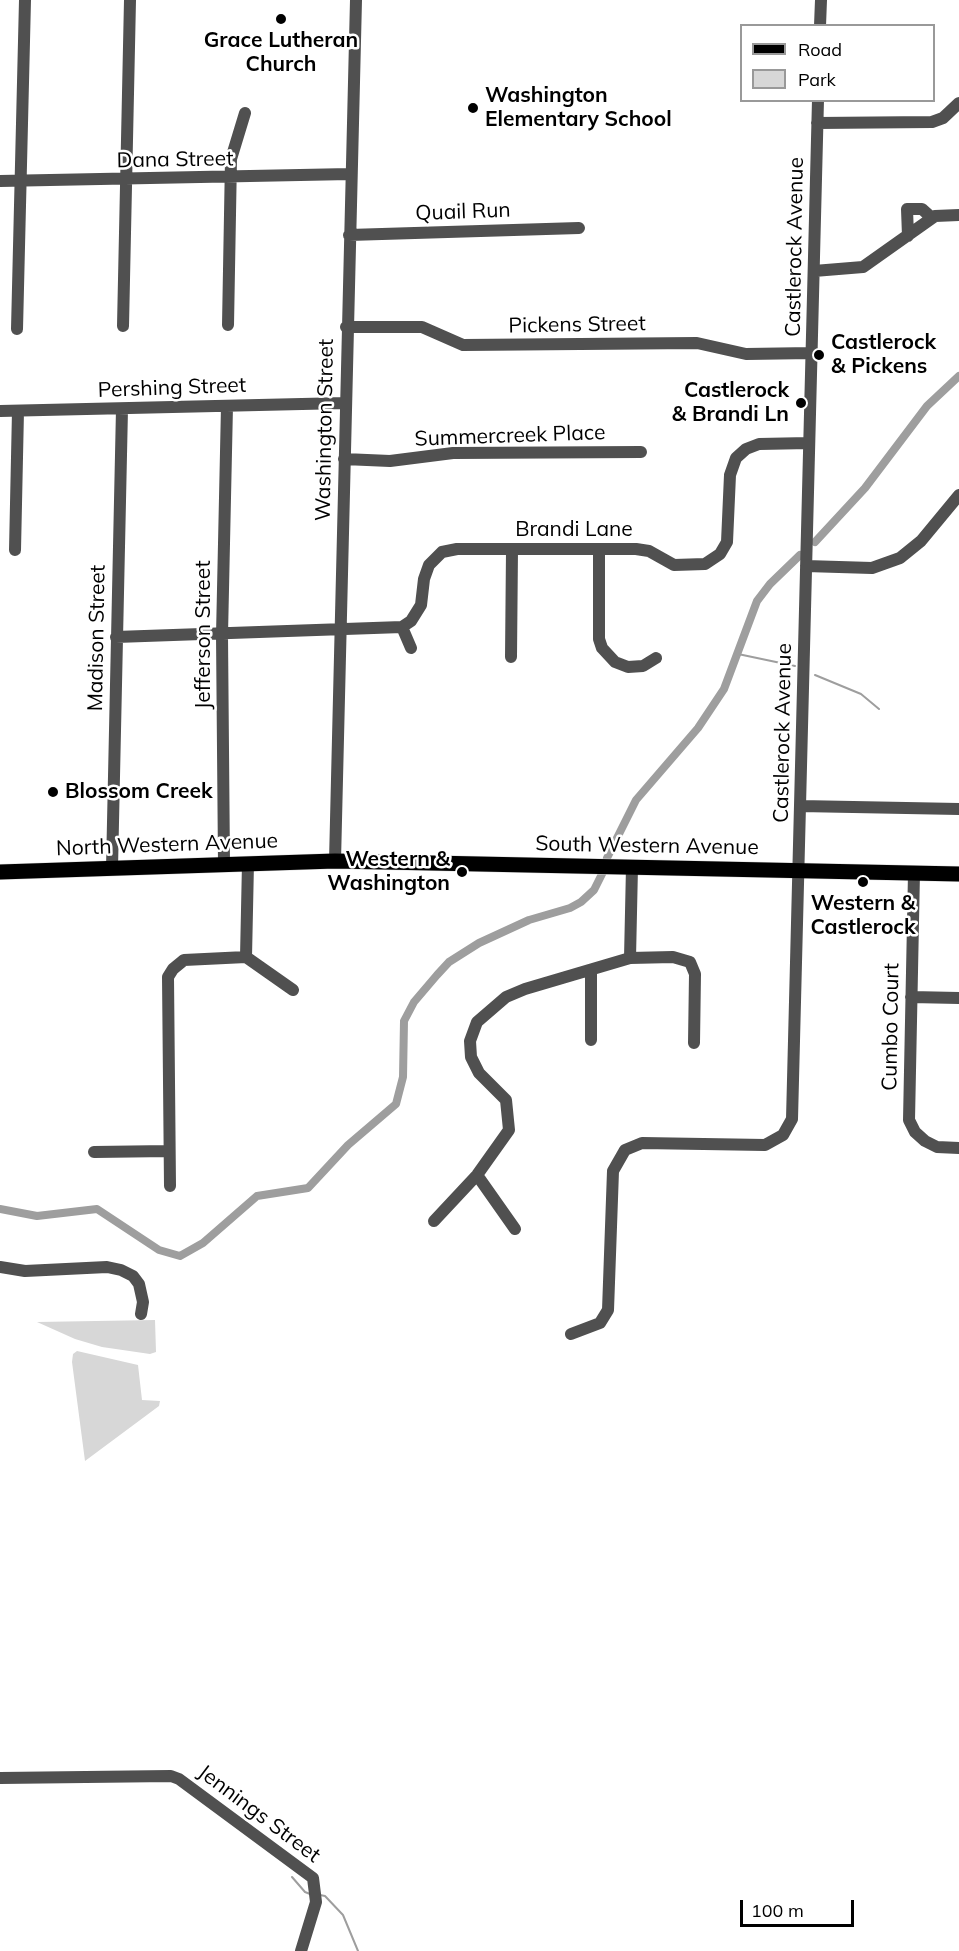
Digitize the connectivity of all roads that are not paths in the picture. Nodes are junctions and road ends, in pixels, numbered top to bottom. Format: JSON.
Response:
{"nodes":[{"id":1,"x":25,"y":0,"type":"edge"},
{"id":2,"x":130,"y":0,"type":"edge"},
{"id":3,"x":356,"y":0,"type":"edge"},
{"id":4,"x":820,"y":0,"type":"edge"},
{"id":5,"x":820,"y":24,"type":"edge"},
{"id":6,"x":818,"y":102,"type":"edge"},
{"id":7,"x":959,"y":103,"type":"edge"},
{"id":8,"x":245,"y":113,"type":"dead end"},
{"id":9,"x":818,"y":123,"type":"junction"},
{"id":10,"x":350,"y":174,"type":"junction"},
{"id":11,"x":231,"y":178,"type":"junction"},
{"id":12,"x":126,"y":180,"type":"junction"},
{"id":13,"x":0,"y":181,"type":"edge"},
{"id":14,"x":21,"y":181,"type":"junction"},
{"id":15,"x":959,"y":215,"type":"edge"},
{"id":16,"x":932,"y":218,"type":"junction"},
{"id":17,"x":579,"y":228,"type":"dead end"},
{"id":18,"x":349,"y":235,"type":"junction"},
{"id":19,"x":908,"y":236,"type":"junction"},
{"id":20,"x":814,"y":271,"type":"junction"},
{"id":21,"x":228,"y":325,"type":"dead end"},
{"id":22,"x":123,"y":326,"type":"dead end"},
{"id":23,"x":346,"y":327,"type":"junction"},
{"id":24,"x":17,"y":329,"type":"dead end"},
{"id":25,"x":812,"y":353,"type":"junction"},
{"id":26,"x":345,"y":403,"type":"junction"},
{"id":27,"x":227,"y":406,"type":"junction"},
{"id":28,"x":122,"y":409,"type":"junction"},
{"id":29,"x":0,"y":411,"type":"edge"},
{"id":30,"x":18,"y":411,"type":"junction"},
{"id":31,"x":809,"y":444,"type":"junction"},
{"id":32,"x":641,"y":452,"type":"dead end"},
{"id":33,"x":344,"y":459,"type":"junction"},
{"id":34,"x":959,"y":495,"type":"edge"},
{"id":35,"x":599,"y":549,"type":"junction"},
{"id":36,"x":15,"y":550,"type":"dead end"},
{"id":37,"x":512,"y":550,"type":"junction"},
{"id":38,"x":806,"y":566,"type":"junction"},
{"id":39,"x":402,"y":627,"type":"junction"},
{"id":40,"x":341,"y":628,"type":"junction"},
{"id":41,"x":222,"y":635,"type":"junction"},
{"id":42,"x":116,"y":637,"type":"junction"},
{"id":43,"x":411,"y":648,"type":"dead end"},
{"id":44,"x":511,"y":657,"type":"dead end"},
{"id":45,"x":656,"y":658,"type":"dead end"},
{"id":46,"x":800,"y":806,"type":"junction"},
{"id":47,"x":959,"y":808,"type":"edge"},
{"id":48,"x":335,"y":861,"type":"junction"},
{"id":49,"x":248,"y":863,"type":"junction"},
{"id":50,"x":224,"y":864,"type":"junction"},
{"id":51,"x":632,"y":867,"type":"junction"},
{"id":52,"x":112,"y":868,"type":"junction"},
{"id":53,"x":799,"y":870,"type":"junction"},
{"id":54,"x":0,"y":872,"type":"edge"},
{"id":55,"x":914,"y":873,"type":"junction"},
{"id":56,"x":959,"y":874,"type":"edge"},
{"id":57,"x":246,"y":957,"type":"junction"},
{"id":58,"x":630,"y":958,"type":"junction"},
{"id":59,"x":591,"y":970,"type":"junction"},
{"id":60,"x":293,"y":990,"type":"dead end"},
{"id":61,"x":911,"y":997,"type":"junction"},
{"id":62,"x":959,"y":998,"type":"edge"},
{"id":63,"x":591,"y":1040,"type":"dead end"},
{"id":64,"x":694,"y":1043,"type":"dead end"},
{"id":65,"x":959,"y":1148,"type":"edge"},
{"id":66,"x":169,"y":1151,"type":"junction"},
{"id":67,"x":94,"y":1152,"type":"dead end"},
{"id":68,"x":477,"y":1175,"type":"junction"},
{"id":69,"x":170,"y":1186,"type":"dead end"},
{"id":70,"x":434,"y":1221,"type":"dead end"},
{"id":71,"x":515,"y":1229,"type":"dead end"},
{"id":72,"x":0,"y":1267,"type":"edge"},
{"id":73,"x":141,"y":1314,"type":"dead end"},
{"id":74,"x":571,"y":1334,"type":"dead end"},
{"id":75,"x":0,"y":1778,"type":"edge"},
{"id":76,"x":301,"y":1951,"type":"edge"}],
"edges":[{"from":1,"to":14,"type":"street"},
{"from":2,"to":12,"type":"street"},
{"from":3,"to":10,"type":"street","name":"Washington Street"},
{"from":4,"to":5,"type":"street"},
{"from":6,"to":9,"type":"street","name":"Castlerock Avenue"},
{"from":7,"to":9,"type":"street"},
{"from":8,"to":11,"type":"street"},
{"from":9,"to":20,"type":"street","name":"Castlerock Avenue"},
{"from":10,"to":11,"type":"street","name":"Dana Street"},
{"from":10,"to":18,"type":"street","name":"Washington Street"},
{"from":11,"to":12,"type":"street","name":"Dana Street"},
{"from":11,"to":21,"type":"street"},
{"from":12,"to":14,"type":"street","name":"Dana Street"},
{"from":12,"to":22,"type":"street"},
{"from":13,"to":14,"type":"street","name":"Dana Street"},
{"from":14,"to":24,"type":"street"},
{"from":15,"to":16,"type":"street"},
{"from":16,"to":19,"type":"street"},
{"from":16,"to":19,"type":"street"},
{"from":17,"to":18,"type":"street","name":"Quail Run"},
{"from":18,"to":23,"type":"street","name":"Washington Street"},
{"from":19,"to":20,"type":"street"},
{"from":20,"to":25,"type":"street","name":"Castlerock Avenue"},
{"from":23,"to":25,"type":"street","name":"Pickens Street"},
{"from":23,"to":26,"type":"street","name":"Washington Street"},
{"from":25,"to":31,"type":"street","name":"Castlerock Avenue"},
{"from":26,"to":27,"type":"street","name":"Pershing Street"},
{"from":26,"to":33,"type":"street","name":"Washington Street"},
{"from":27,"to":28,"type":"street","name":"Pershing Street"},
{"from":27,"to":41,"type":"street","name":"Jefferson Street"},
{"from":28,"to":30,"type":"street","name":"Pershing Street"},
{"from":28,"to":42,"type":"street","name":"Madison Street"},
{"from":29,"to":30,"type":"street","name":"Pershing Street"},
{"from":30,"to":36,"type":"street"},
{"from":31,"to":35,"type":"street","name":"Brandi Lane"},
{"from":31,"to":38,"type":"street","name":"Castlerock Avenue"},
{"from":32,"to":33,"type":"street","name":"Summercreek Place"},
{"from":33,"to":40,"type":"street","name":"Washington Street"},
{"from":34,"to":38,"type":"street"},
{"from":35,"to":37,"type":"street","name":"Brandi Lane"},
{"from":35,"to":45,"type":"street"},
{"from":37,"to":39,"type":"street","name":"Brandi Lane"},
{"from":37,"to":44,"type":"street"},
{"from":38,"to":46,"type":"street","name":"Castlerock Avenue"},
{"from":39,"to":40,"type":"street"},
{"from":39,"to":43,"type":"street"},
{"from":40,"to":41,"type":"street"},
{"from":40,"to":48,"type":"street","name":"Washington Street"},
{"from":41,"to":42,"type":"street"},
{"from":41,"to":50,"type":"street","name":"Jefferson Street"},
{"from":42,"to":52,"type":"street","name":"Madison Street"},
{"from":46,"to":47,"type":"street"},
{"from":46,"to":53,"type":"street","name":"Castlerock Avenue"},
{"from":48,"to":49,"type":"main road","name":"North Western Avenue"},
{"from":48,"to":51,"type":"main road","name":"South Western Avenue"},
{"from":49,"to":50,"type":"main road","name":"North Western Avenue"},
{"from":49,"to":57,"type":"street"},
{"from":50,"to":52,"type":"main road","name":"North Western Avenue"},
{"from":51,"to":53,"type":"main road","name":"South Western Avenue"},
{"from":51,"to":58,"type":"street"},
{"from":52,"to":54,"type":"main road","name":"North Western Avenue"},
{"from":53,"to":55,"type":"main road","name":"South Western Avenue"},
{"from":53,"to":74,"type":"street","name":"Castlerock Avenue"},
{"from":55,"to":56,"type":"main road","name":"South Western Avenue"},
{"from":55,"to":61,"type":"street","name":"Cumbo Court"},
{"from":57,"to":60,"type":"street"},
{"from":57,"to":66,"type":"street"},
{"from":58,"to":59,"type":"street"},
{"from":58,"to":64,"type":"street"},
{"from":59,"to":63,"type":"street"},
{"from":59,"to":68,"type":"street"},
{"from":61,"to":62,"type":"street"},
{"from":61,"to":65,"type":"street","name":"Cumbo Court"},
{"from":66,"to":67,"type":"street"},
{"from":66,"to":69,"type":"street"},
{"from":68,"to":70,"type":"street"},
{"from":68,"to":71,"type":"street"},
{"from":72,"to":73,"type":"street"},
{"from":75,"to":76,"type":"street","name":"Jennings Street"}]}
